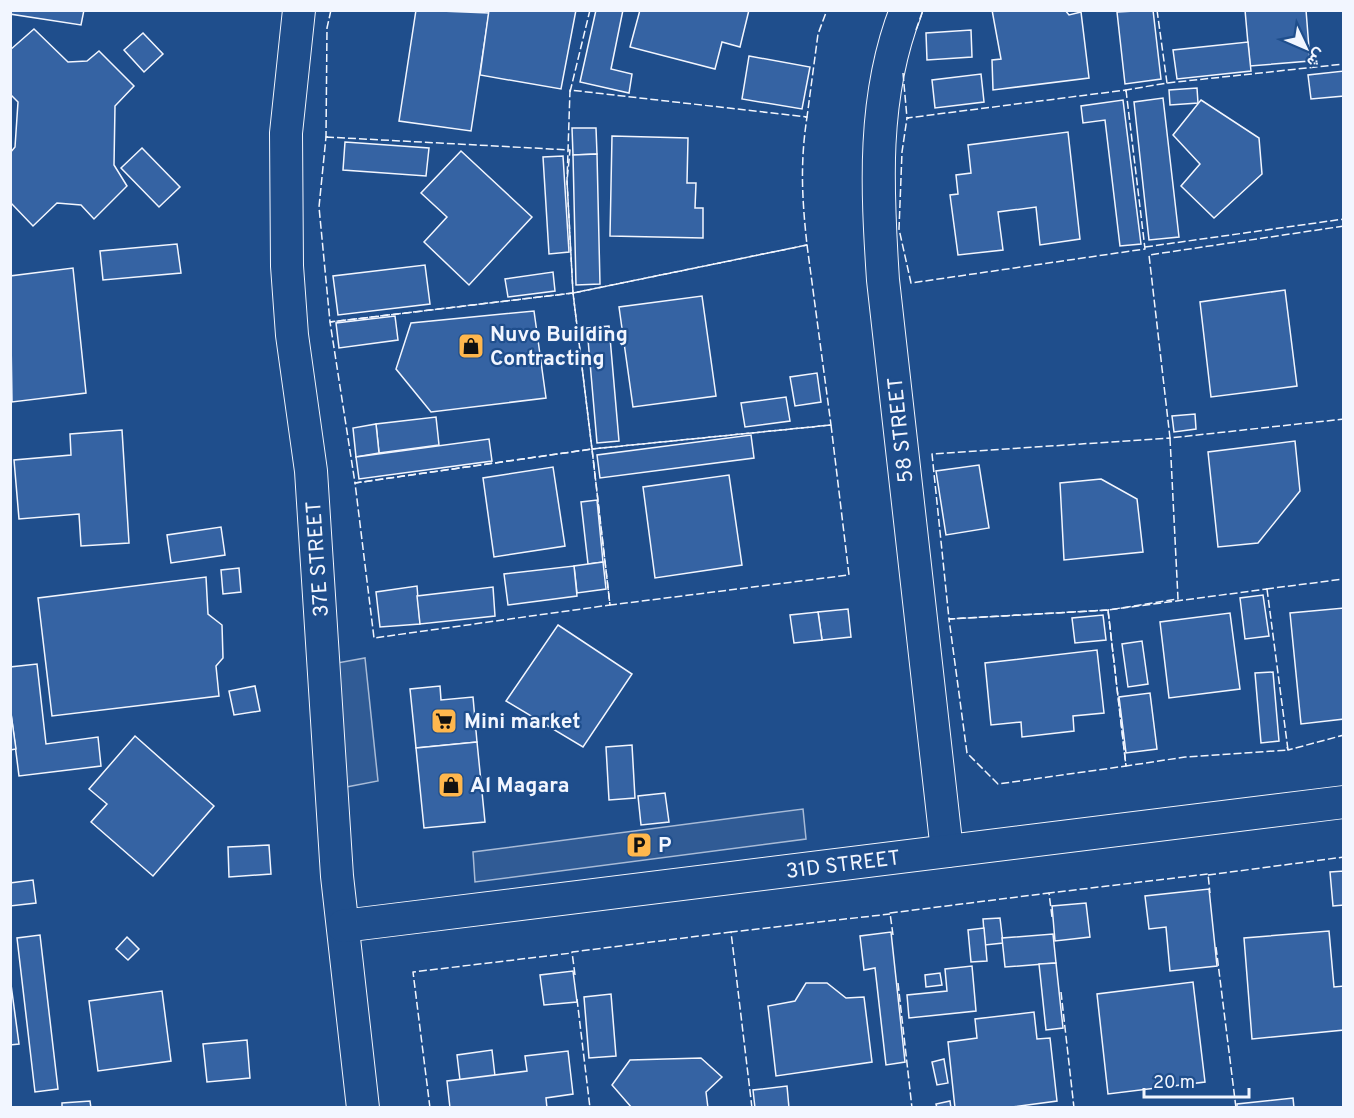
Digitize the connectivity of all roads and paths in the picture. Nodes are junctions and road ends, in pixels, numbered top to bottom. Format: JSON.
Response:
{"nodes":[{"id":1,"x":299,"y":10,"type":"edge"},
{"id":2,"x":906,"y":10,"type":"edge"},
{"id":3,"x":1344,"y":802,"type":"edge"},
{"id":4,"x":947,"y":851,"type":"junction"},
{"id":5,"x":343,"y":926,"type":"junction"},
{"id":6,"x":363,"y":1107,"type":"edge"}],
"edges":[{"from":1,"to":5,"type":"street","name":"37E STREET"},
{"from":2,"to":4,"type":"street","name":"58 STREET"},
{"from":3,"to":4,"type":"street","name":"31D STREET"},
{"from":4,"to":5,"type":"street","name":"31D STREET"},
{"from":5,"to":6,"type":"street","name":"37E STREET"}]}
